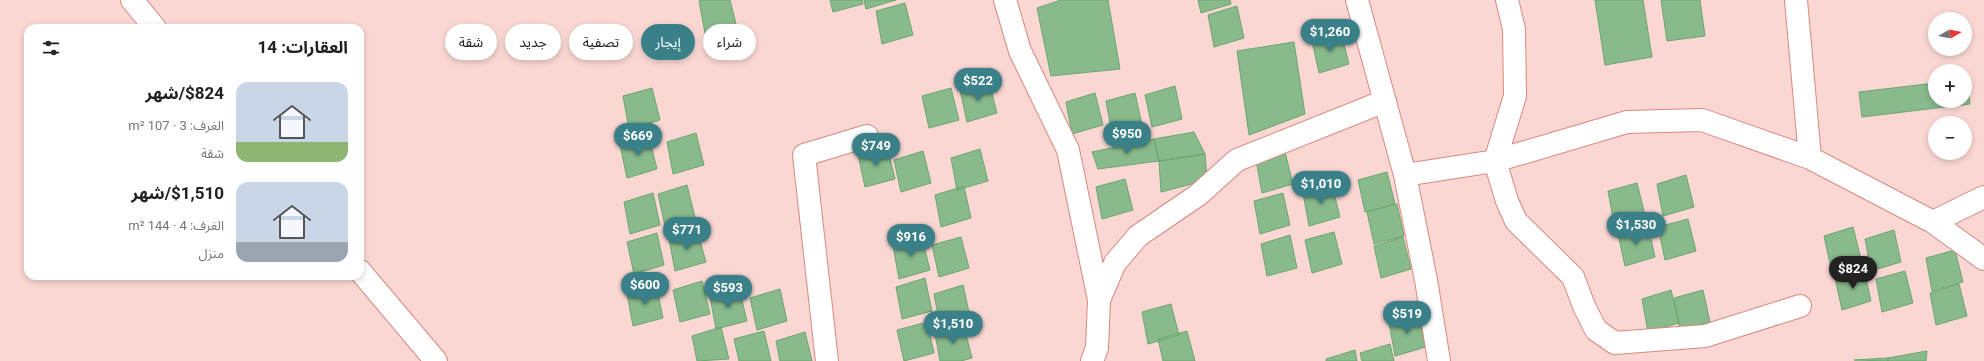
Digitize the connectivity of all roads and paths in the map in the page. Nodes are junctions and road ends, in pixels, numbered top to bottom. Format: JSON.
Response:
{"nodes":[{"id":1,"x":132,"y":0,"type":"edge"},
{"id":2,"x":1005,"y":0,"type":"edge"},
{"id":3,"x":1357,"y":0,"type":"edge"},
{"id":4,"x":1507,"y":0,"type":"edge"},
{"id":5,"x":1796,"y":0,"type":"edge"},
{"id":6,"x":152,"y":24,"type":"edge"},
{"id":7,"x":1385,"y":101,"type":"junction"},
{"id":8,"x":867,"y":136,"type":"dead end"},
{"id":9,"x":1810,"y":158,"type":"junction"},
{"id":10,"x":1495,"y":161,"type":"junction"},
{"id":11,"x":1405,"y":175,"type":"junction"},
{"id":12,"x":1984,"y":197,"type":"edge"},
{"id":13,"x":1933,"y":222,"type":"junction"},
{"id":14,"x":1984,"y":259,"type":"edge"},
{"id":15,"x":364,"y":276,"type":"edge"},
{"id":16,"x":1099,"y":300,"type":"junction"},
{"id":17,"x":1800,"y":306,"type":"dead end"},
{"id":18,"x":436,"y":361,"type":"edge"},
{"id":19,"x":826,"y":361,"type":"edge"},
{"id":20,"x":1092,"y":361,"type":"edge"},
{"id":21,"x":1439,"y":361,"type":"edge"}],
"edges":[{"from":1,"to":6,"type":"street"},
{"from":2,"to":16,"type":"street"},
{"from":3,"to":7,"type":"street"},
{"from":4,"to":10,"type":"street"},
{"from":5,"to":9,"type":"street"},
{"from":7,"to":11,"type":"street"},
{"from":7,"to":16,"type":"street"},
{"from":8,"to":19,"type":"street"},
{"from":9,"to":10,"type":"street"},
{"from":9,"to":13,"type":"street"},
{"from":10,"to":11,"type":"street"},
{"from":10,"to":17,"type":"street"},
{"from":11,"to":21,"type":"street"},
{"from":12,"to":13,"type":"street"},
{"from":13,"to":14,"type":"street"},
{"from":15,"to":18,"type":"street"},
{"from":16,"to":20,"type":"street"}]}
